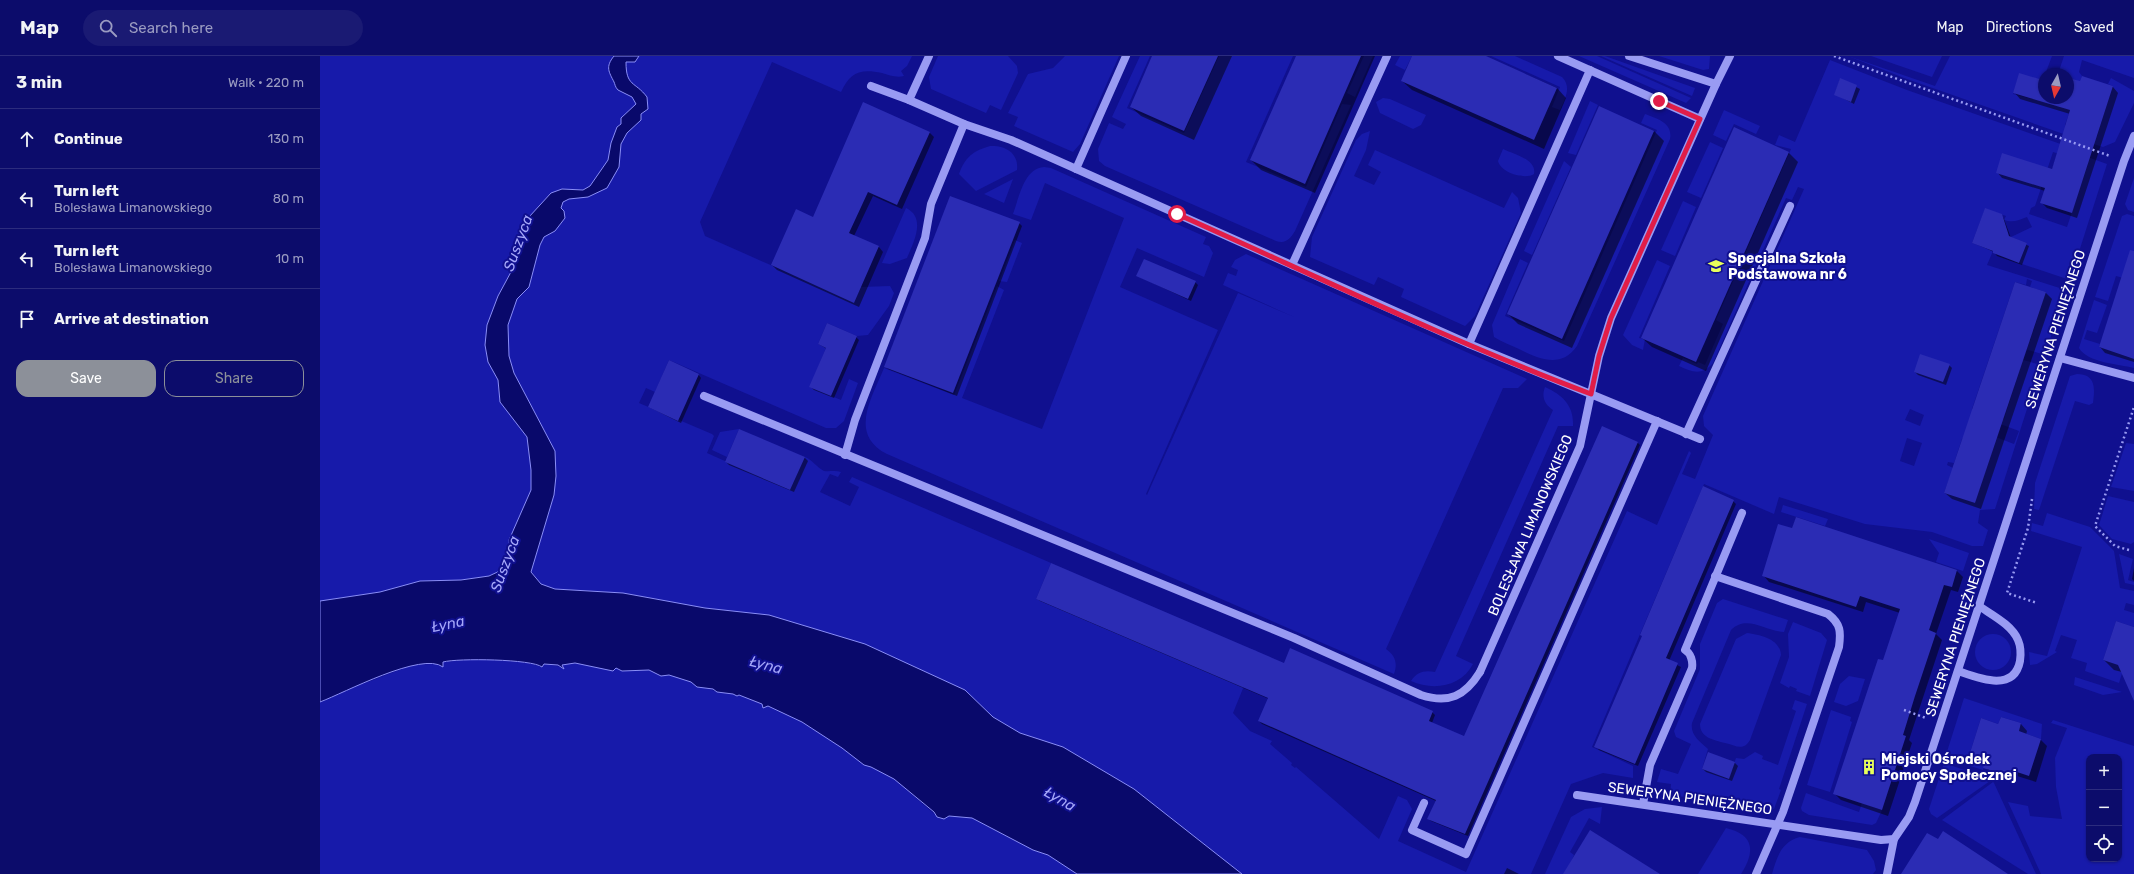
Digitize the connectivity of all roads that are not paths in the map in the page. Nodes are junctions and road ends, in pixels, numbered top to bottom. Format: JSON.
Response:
{"nodes":[{"id":1,"x":929,"y":56,"type":"edge"},
{"id":2,"x":1126,"y":56,"type":"edge"},
{"id":3,"x":1387,"y":56,"type":"edge"},
{"id":4,"x":1558,"y":56,"type":"edge"},
{"id":5,"x":1629,"y":56,"type":"edge"},
{"id":6,"x":1730,"y":56,"type":"edge"},
{"id":7,"x":1590,"y":70,"type":"junction"},
{"id":8,"x":1716,"y":84,"type":"junction"},
{"id":9,"x":871,"y":86,"type":"dead end"},
{"id":10,"x":909,"y":100,"type":"junction"},
{"id":11,"x":1700,"y":119,"type":"junction"},
{"id":12,"x":964,"y":124,"type":"junction"},
{"id":13,"x":2134,"y":136,"type":"edge"},
{"id":14,"x":1076,"y":169,"type":"junction"},
{"id":15,"x":1790,"y":206,"type":"dead end"},
{"id":16,"x":1292,"y":265,"type":"junction"},
{"id":17,"x":1469,"y":344,"type":"junction"},
{"id":18,"x":2060,"y":358,"type":"junction"},
{"id":19,"x":2134,"y":378,"type":"edge"},
{"id":20,"x":1591,"y":394,"type":"junction"},
{"id":21,"x":704,"y":396,"type":"dead end"},
{"id":22,"x":1657,"y":421,"type":"junction"},
{"id":23,"x":1686,"y":434,"type":"junction"},
{"id":24,"x":1700,"y":439,"type":"dead end"},
{"id":25,"x":845,"y":455,"type":"junction"},
{"id":26,"x":1742,"y":513,"type":"dead end"},
{"id":27,"x":1715,"y":576,"type":"junction"},
{"id":28,"x":1979,"y":606,"type":"junction"},
{"id":29,"x":1958,"y":671,"type":"junction"},
{"id":30,"x":1576,"y":795,"type":"dead end"},
{"id":31,"x":1424,"y":803,"type":"dead end"},
{"id":32,"x":1643,"y":804,"type":"junction"},
{"id":33,"x":1778,"y":824,"type":"junction"},
{"id":34,"x":1894,"y":839,"type":"junction"},
{"id":35,"x":1756,"y":874,"type":"edge"},
{"id":36,"x":1887,"y":874,"type":"edge"}],
"edges":[{"from":1,"to":10,"type":"street"},
{"from":2,"to":14,"type":"street"},
{"from":3,"to":16,"type":"street"},
{"from":4,"to":7,"type":"street"},
{"from":5,"to":8,"type":"street"},
{"from":6,"to":8,"type":"street","name":"BOLESŁAWA LIMANOWSKIEGO"},
{"from":7,"to":11,"type":"street"},
{"from":7,"to":17,"type":"street"},
{"from":8,"to":11,"type":"street","name":"BOLESŁAWA LIMANOWSKIEGO"},
{"from":9,"to":10,"type":"street"},
{"from":10,"to":12,"type":"street"},
{"from":11,"to":20,"type":"street","name":"BOLESŁAWA LIMANOWSKIEGO"},
{"from":12,"to":14,"type":"street"},
{"from":12,"to":25,"type":"street"},
{"from":13,"to":18,"type":"street","name":"SEWERYNA PIENIĘŻNEGO"},
{"from":14,"to":16,"type":"street"},
{"from":15,"to":23,"type":"street"},
{"from":16,"to":17,"type":"street"},
{"from":17,"to":20,"type":"street"},
{"from":18,"to":19,"type":"street"},
{"from":18,"to":28,"type":"street","name":"SEWERYNA PIENIĘŻNEGO"},
{"from":20,"to":22,"type":"street"},
{"from":20,"to":25,"type":"street","name":"BOLESŁAWA LIMANOWSKIEGO"},
{"from":21,"to":25,"type":"street","name":"BOLESŁAWA LIMANOWSKIEGO"},
{"from":22,"to":23,"type":"street"},
{"from":22,"to":31,"type":"street"},
{"from":23,"to":24,"type":"street"},
{"from":26,"to":27,"type":"street"},
{"from":27,"to":32,"type":"street"},
{"from":27,"to":33,"type":"street"},
{"from":28,"to":29,"type":"street","name":"SEWERYNA PIENIĘŻNEGO"},
{"from":28,"to":29,"type":"street"},
{"from":29,"to":34,"type":"street","name":"SEWERYNA PIENIĘŻNEGO"},
{"from":30,"to":32,"type":"street","name":"SEWERYNA PIENIĘŻNEGO"},
{"from":32,"to":33,"type":"street","name":"SEWERYNA PIENIĘŻNEGO"},
{"from":33,"to":34,"type":"street","name":"SEWERYNA PIENIĘŻNEGO"},
{"from":33,"to":35,"type":"street"},
{"from":34,"to":36,"type":"street"}]}
